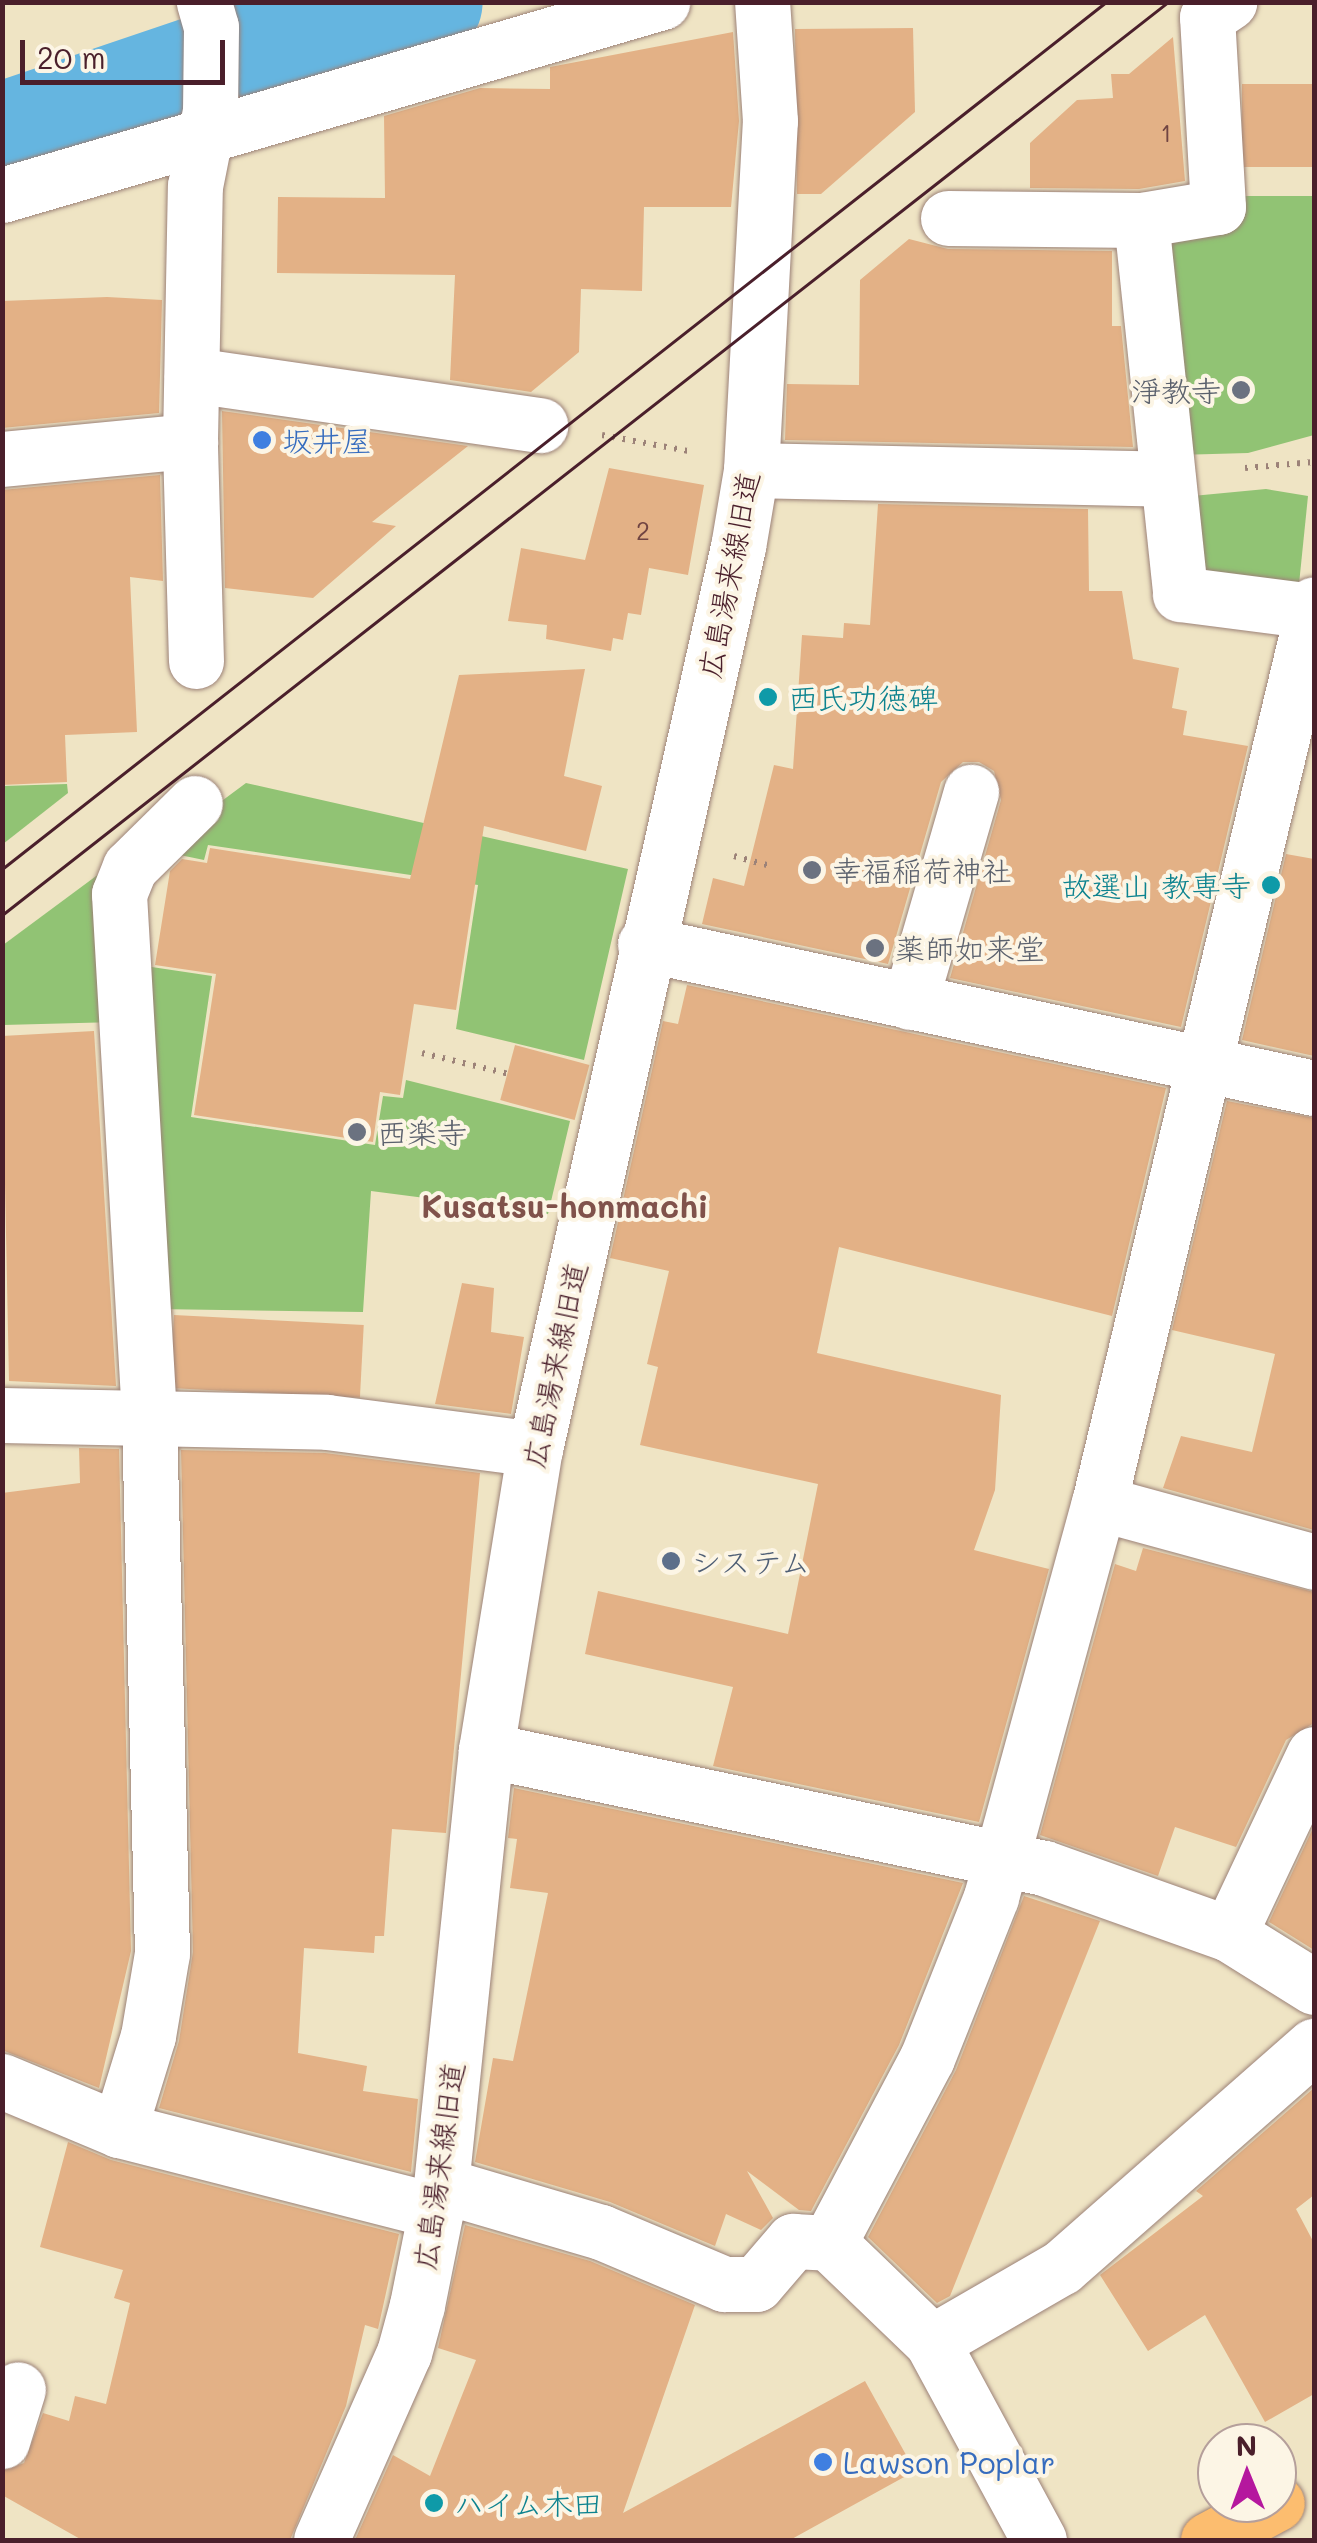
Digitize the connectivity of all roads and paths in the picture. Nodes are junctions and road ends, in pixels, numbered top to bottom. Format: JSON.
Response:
{"nodes":[{"id":1,"x":662,"y":2,"type":"edge"},
{"id":2,"x":762,"y":2,"type":"edge"},
{"id":3,"x":1229,"y":2,"type":"edge"},
{"id":4,"x":204,"y":3,"type":"edge"},
{"id":5,"x":207,"y":123,"type":"junction"},
{"id":6,"x":2,"y":195,"type":"edge"},
{"id":7,"x":948,"y":218,"type":"dead end"},
{"id":8,"x":1141,"y":220,"type":"junction"},
{"id":9,"x":192,"y":375,"type":"junction"},
{"id":10,"x":540,"y":426,"type":"joint"},
{"id":11,"x":190,"y":441,"type":"junction"},
{"id":12,"x":2,"y":459,"type":"edge"},
{"id":13,"x":1314,"y":462,"type":"edge"},
{"id":14,"x":1245,"y":468,"type":"dead end"},
{"id":15,"x":751,"y":470,"type":"junction"},
{"id":16,"x":1164,"y":479,"type":"junction"},
{"id":17,"x":1314,"y":604,"type":"edge"},
{"id":18,"x":1313,"y":611,"type":"edge"},
{"id":19,"x":196,"y":662,"type":"dead end"},
{"id":20,"x":971,"y":792,"type":"dead end"},
{"id":21,"x":195,"y":803,"type":"dead end"},
{"id":22,"x":646,"y":944,"type":"junction"},
{"id":23,"x":910,"y":1002,"type":"junction"},
{"id":24,"x":422,"y":1053,"type":"dead end"},
{"id":25,"x":1206,"y":1061,"type":"junction"},
{"id":26,"x":509,"y":1074,"type":"dead end"},
{"id":27,"x":1314,"y":1088,"type":"edge"},
{"id":28,"x":2,"y":1415,"type":"edge"},
{"id":29,"x":149,"y":1416,"type":"junction"},
{"id":30,"x":535,"y":1449,"type":"junction"},
{"id":31,"x":1099,"y":1504,"type":"junction"},
{"id":32,"x":1314,"y":1562,"type":"edge"},
{"id":33,"x":486,"y":1750,"type":"junction"},
{"id":34,"x":1314,"y":1754,"type":"edge"},
{"id":35,"x":998,"y":1862,"type":"junction"},
{"id":36,"x":1229,"y":1934,"type":"junction"},
{"id":37,"x":1314,"y":1987,"type":"edge"},
{"id":38,"x":1314,"y":2046,"type":"edge"},
{"id":39,"x":2,"y":2082,"type":"edge"},
{"id":40,"x":118,"y":2130,"type":"junction"},
{"id":41,"x":438,"y":2198,"type":"junction"},
{"id":42,"x":829,"y":2244,"type":"junction"},
{"id":43,"x":932,"y":2342,"type":"junction"},
{"id":44,"x":18,"y":2389,"type":"dead end"},
{"id":45,"x":2,"y":2441,"type":"edge"},
{"id":46,"x":1240,"y":2523,"type":"edge"},
{"id":47,"x":321,"y":2540,"type":"edge"},
{"id":48,"x":1040,"y":2540,"type":"edge"},
{"id":49,"x":1208,"y":2540,"type":"edge"}],
"edges":[{"from":1,"to":5,"type":"street"},
{"from":2,"to":15,"type":"street","name":"広島湯来線旧道"},
{"from":3,"to":8,"type":"street"},
{"from":4,"to":5,"type":"street"},
{"from":5,"to":6,"type":"street"},
{"from":5,"to":9,"type":"street"},
{"from":7,"to":8,"type":"street"},
{"from":8,"to":16,"type":"street"},
{"from":9,"to":10,"type":"street"},
{"from":9,"to":11,"type":"street"},
{"from":10,"to":15,"type":"path"},
{"from":11,"to":12,"type":"street"},
{"from":11,"to":19,"type":"street"},
{"from":13,"to":14,"type":"path"},
{"from":15,"to":16,"type":"street"},
{"from":15,"to":22,"type":"street","name":"広島湯来線旧道"},
{"from":16,"to":18,"type":"street"},
{"from":17,"to":18,"type":"street"},
{"from":18,"to":25,"type":"street"},
{"from":20,"to":23,"type":"street"},
{"from":21,"to":29,"type":"street"},
{"from":22,"to":23,"type":"street"},
{"from":22,"to":30,"type":"street","name":"広島湯来線旧道"},
{"from":23,"to":25,"type":"street"},
{"from":24,"to":26,"type":"path"},
{"from":25,"to":27,"type":"street"},
{"from":25,"to":31,"type":"street"},
{"from":28,"to":29,"type":"street"},
{"from":29,"to":30,"type":"street"},
{"from":29,"to":40,"type":"street"},
{"from":30,"to":33,"type":"street","name":"広島湯来線旧道"},
{"from":31,"to":32,"type":"street"},
{"from":31,"to":35,"type":"street"},
{"from":33,"to":35,"type":"street"},
{"from":33,"to":41,"type":"street","name":"広島湯来線旧道"},
{"from":34,"to":36,"type":"street"},
{"from":35,"to":36,"type":"street"},
{"from":35,"to":42,"type":"street"},
{"from":36,"to":37,"type":"street"},
{"from":38,"to":43,"type":"street"},
{"from":39,"to":40,"type":"street"},
{"from":40,"to":41,"type":"street"},
{"from":41,"to":42,"type":"street"},
{"from":41,"to":47,"type":"street","name":"広島湯来線旧道"},
{"from":42,"to":43,"type":"street"},
{"from":43,"to":48,"type":"street"},
{"from":44,"to":45,"type":"street"},
{"from":46,"to":49,"type":"highway"}]}
